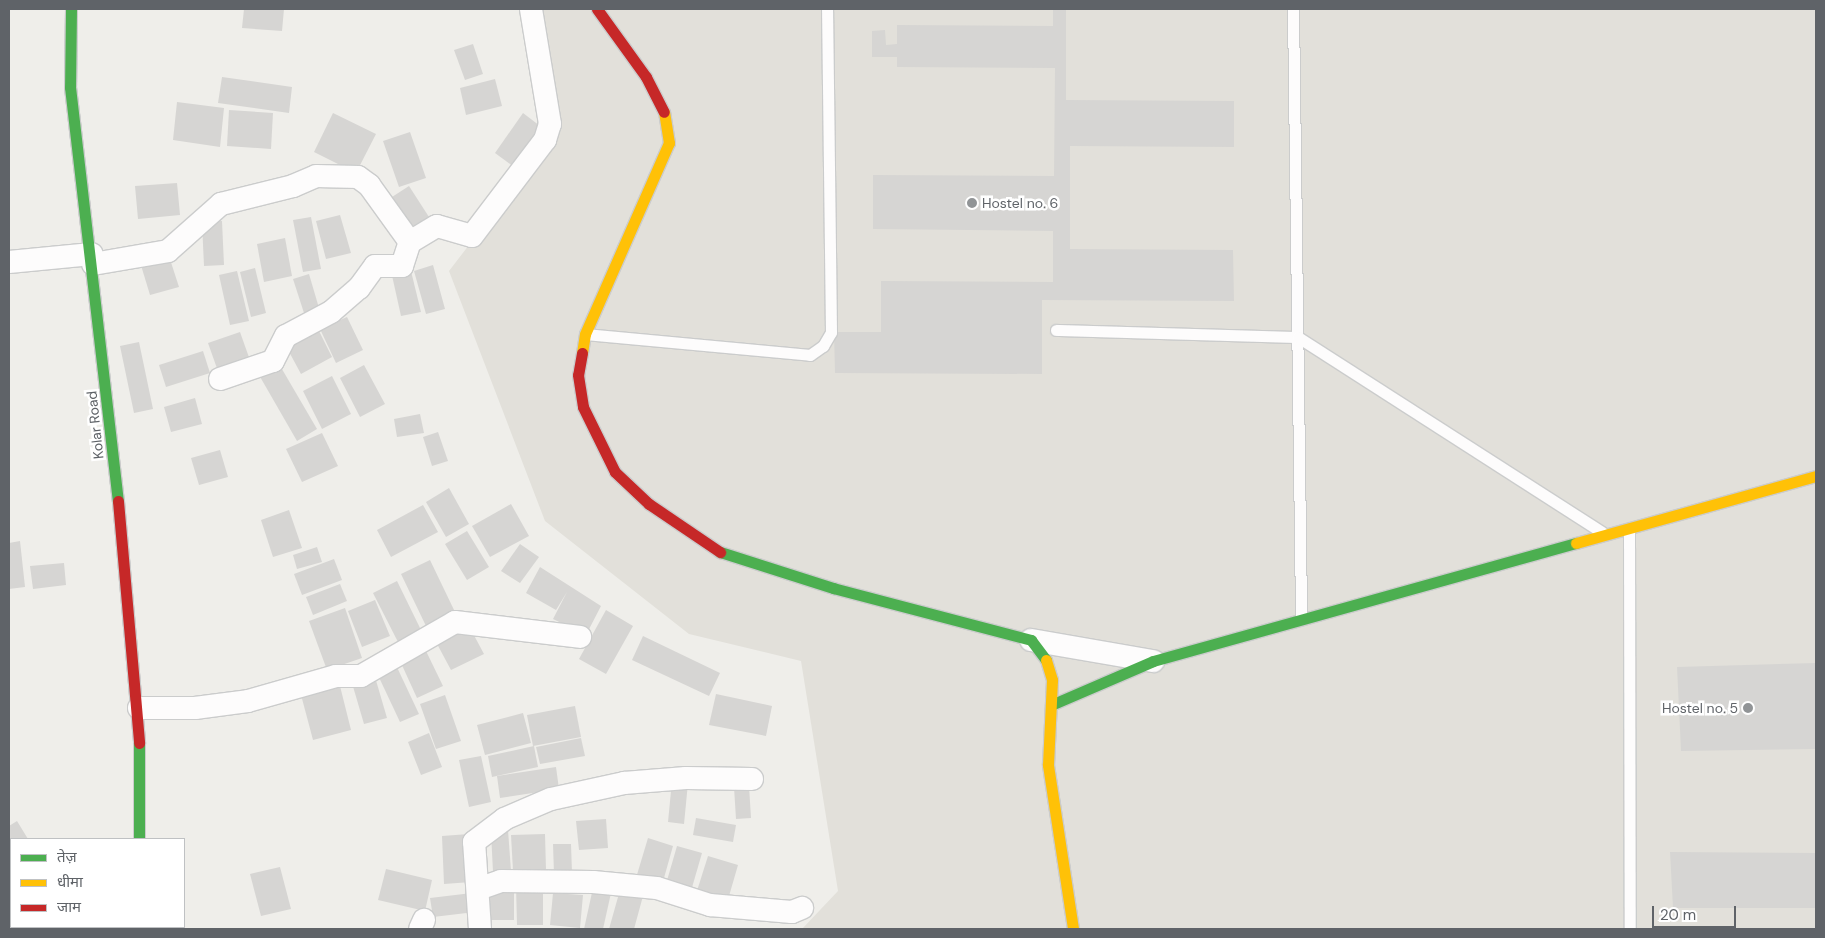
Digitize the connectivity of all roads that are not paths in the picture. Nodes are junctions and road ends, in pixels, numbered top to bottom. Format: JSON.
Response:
{"nodes":[{"id":1,"x":71,"y":9,"type":"edge"},
{"id":2,"x":531,"y":9,"type":"edge"},
{"id":3,"x":597,"y":9,"type":"edge"},
{"id":4,"x":827,"y":9,"type":"edge"},
{"id":5,"x":1293,"y":9,"type":"edge"},
{"id":6,"x":410,"y":242,"type":"junction"},
{"id":7,"x":93,"y":259,"type":"junction"},
{"id":8,"x":9,"y":262,"type":"edge"},
{"id":9,"x":1056,"y":330,"type":"dead end"},
{"id":10,"x":585,"y":334,"type":"junction"},
{"id":11,"x":1298,"y":337,"type":"junction"},
{"id":12,"x":220,"y":379,"type":"dead end"},
{"id":13,"x":1816,"y":476,"type":"edge"},
{"id":14,"x":1629,"y":527,"type":"junction"},
{"id":15,"x":1605,"y":534,"type":"junction"},
{"id":16,"x":1301,"y":616,"type":"junction"},
{"id":17,"x":580,"y":636,"type":"dead end"},
{"id":18,"x":1031,"y":640,"type":"junction"},
{"id":19,"x":1153,"y":661,"type":"junction"},
{"id":20,"x":1051,"y":705,"type":"junction"},
{"id":21,"x":139,"y":708,"type":"junction"},
{"id":22,"x":752,"y":779,"type":"dead end"},
{"id":23,"x":139,"y":838,"type":"edge"},
{"id":24,"x":478,"y":889,"type":"junction"},
{"id":25,"x":802,"y":908,"type":"dead end"},
{"id":26,"x":480,"y":929,"type":"edge"},
{"id":27,"x":1073,"y":929,"type":"edge"},
{"id":28,"x":1630,"y":929,"type":"edge"}],
"edges":[{"from":1,"to":7,"type":"street","name":"Kolar Road"},
{"from":2,"to":6,"type":"street"},
{"from":3,"to":10,"type":"street"},
{"from":4,"to":10,"type":"lane"},
{"from":5,"to":11,"type":"lane"},
{"from":6,"to":7,"type":"street"},
{"from":6,"to":12,"type":"street"},
{"from":7,"to":8,"type":"street"},
{"from":7,"to":21,"type":"street","name":"Kolar Road"},
{"from":9,"to":11,"type":"lane"},
{"from":10,"to":18,"type":"street"},
{"from":11,"to":15,"type":"lane"},
{"from":11,"to":16,"type":"lane"},
{"from":13,"to":14,"type":"street"},
{"from":14,"to":15,"type":"street"},
{"from":14,"to":28,"type":"lane"},
{"from":15,"to":16,"type":"street"},
{"from":16,"to":19,"type":"street"},
{"from":17,"to":21,"type":"street"},
{"from":18,"to":19,"type":"street"},
{"from":18,"to":20,"type":"street"},
{"from":19,"to":20,"type":"street"},
{"from":20,"to":27,"type":"street"},
{"from":21,"to":23,"type":"street","name":"Kolar Road"},
{"from":22,"to":24,"type":"street"},
{"from":24,"to":25,"type":"street"},
{"from":24,"to":26,"type":"street"}]}
